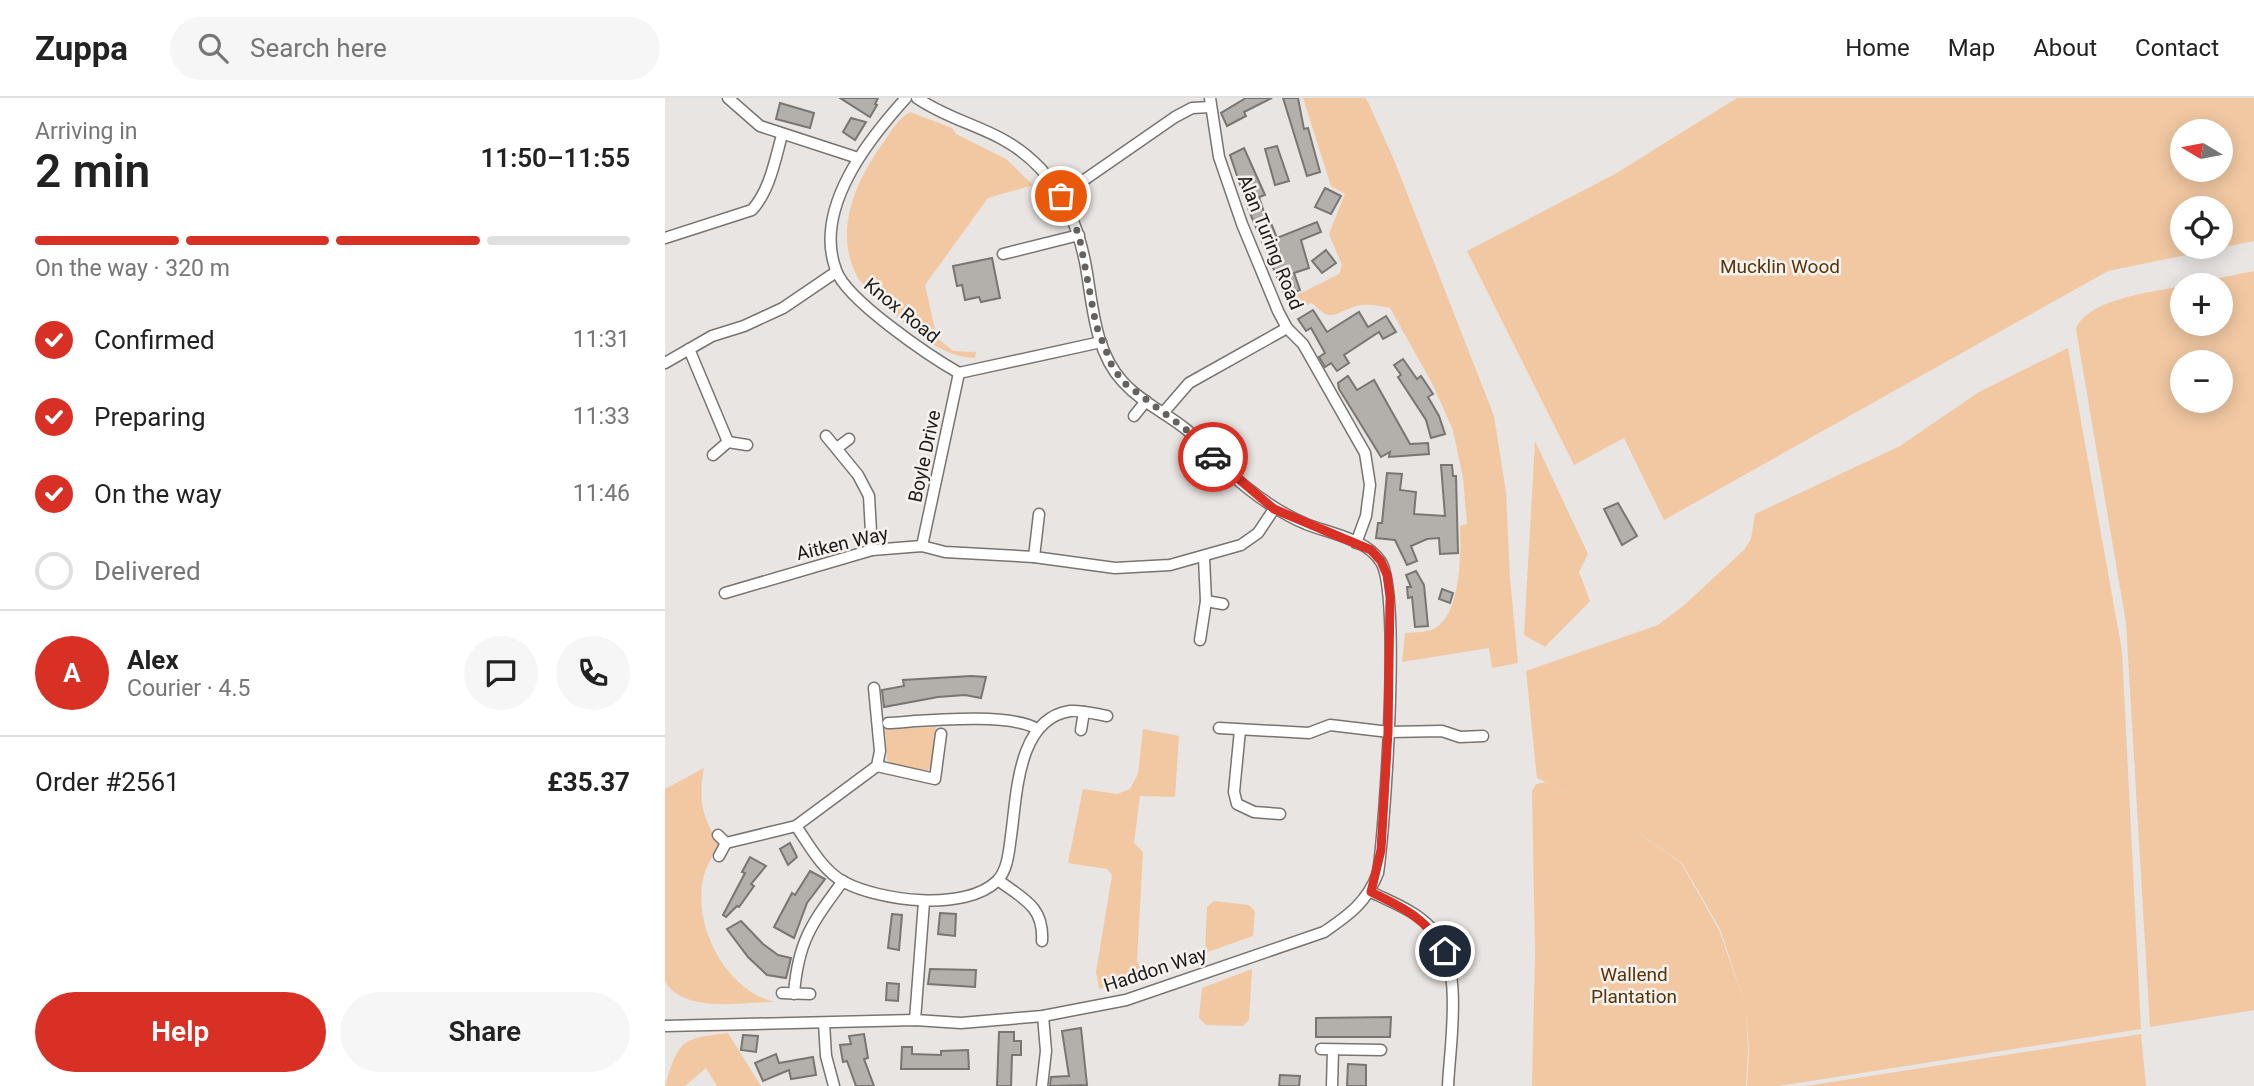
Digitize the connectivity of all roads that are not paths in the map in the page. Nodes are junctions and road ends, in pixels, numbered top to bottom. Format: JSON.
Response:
{"nodes":[{"id":1,"x":728,"y":98,"type":"edge"},
{"id":2,"x":906,"y":98,"type":"edge"},
{"id":3,"x":917,"y":98,"type":"edge"},
{"id":4,"x":1210,"y":102,"type":"edge"},
{"id":5,"x":782,"y":135,"type":"junction"},
{"id":6,"x":858,"y":158,"type":"junction"},
{"id":7,"x":1061,"y":196,"type":"junction"},
{"id":8,"x":1079,"y":235,"type":"junction"},
{"id":9,"x":665,"y":238,"type":"edge"},
{"id":10,"x":1003,"y":254,"type":"dead end"},
{"id":11,"x":836,"y":272,"type":"junction"},
{"id":12,"x":1287,"y":328,"type":"junction"},
{"id":13,"x":1101,"y":342,"type":"junction"},
{"id":14,"x":689,"y":349,"type":"junction"},
{"id":15,"x":665,"y":363,"type":"edge"},
{"id":16,"x":959,"y":373,"type":"junction"},
{"id":17,"x":1146,"y":401,"type":"junction"},
{"id":18,"x":1163,"y":412,"type":"junction"},
{"id":19,"x":1134,"y":416,"type":"dead end"},
{"id":20,"x":825,"y":436,"type":"dead end"},
{"id":21,"x":849,"y":439,"type":"dead end"},
{"id":22,"x":728,"y":442,"type":"junction"},
{"id":23,"x":747,"y":444,"type":"dead end"},
{"id":24,"x":837,"y":448,"type":"junction"},
{"id":25,"x":713,"y":455,"type":"dead end"},
{"id":26,"x":1274,"y":509,"type":"junction"},
{"id":27,"x":1039,"y":514,"type":"dead end"},
{"id":28,"x":1356,"y":543,"type":"junction"},
{"id":29,"x":922,"y":546,"type":"junction"},
{"id":30,"x":872,"y":550,"type":"junction"},
{"id":31,"x":1034,"y":557,"type":"junction"},
{"id":32,"x":1204,"y":558,"type":"junction"},
{"id":33,"x":747,"y":601,"type":"dead end"},
{"id":34,"x":1206,"y":601,"type":"junction"},
{"id":35,"x":1223,"y":604,"type":"dead end"},
{"id":36,"x":1200,"y":640,"type":"dead end"},
{"id":37,"x":874,"y":688,"type":"dead end"},
{"id":38,"x":962,"y":705,"type":"dead end"},
{"id":39,"x":1084,"y":712,"type":"junction"},
{"id":40,"x":1107,"y":716,"type":"dead end"},
{"id":41,"x":960,"y":718,"type":"junction"},
{"id":42,"x":888,"y":723,"type":"dead end"},
{"id":43,"x":1219,"y":728,"type":"dead end"},
{"id":44,"x":1037,"y":729,"type":"junction"},
{"id":45,"x":1081,"y":730,"type":"dead end"},
{"id":46,"x":1240,"y":730,"type":"junction"},
{"id":47,"x":1388,"y":732,"type":"junction"},
{"id":48,"x":1478,"y":733,"type":"dead end"},
{"id":49,"x":941,"y":734,"type":"dead end"},
{"id":50,"x":877,"y":766,"type":"junction"},
{"id":51,"x":1280,"y":814,"type":"dead end"},
{"id":52,"x":796,"y":826,"type":"junction"},
{"id":53,"x":719,"y":856,"type":"dead end"},
{"id":54,"x":998,"y":880,"type":"junction"},
{"id":55,"x":843,"y":881,"type":"junction"},
{"id":56,"x":1371,"y":892,"type":"junction"},
{"id":57,"x":924,"y":902,"type":"junction"},
{"id":58,"x":1042,"y":941,"type":"dead end"},
{"id":59,"x":810,"y":994,"type":"dead end"},
{"id":60,"x":1043,"y":1016,"type":"junction"},
{"id":61,"x":915,"y":1020,"type":"junction"},
{"id":62,"x":824,"y":1023,"type":"junction"},
{"id":63,"x":665,"y":1026,"type":"edge"},
{"id":64,"x":1321,"y":1049,"type":"dead end"},
{"id":65,"x":1333,"y":1050,"type":"junction"},
{"id":66,"x":1381,"y":1050,"type":"dead end"},
{"id":67,"x":834,"y":1086,"type":"edge"},
{"id":68,"x":1042,"y":1086,"type":"edge"},
{"id":69,"x":1332,"y":1086,"type":"edge"},
{"id":70,"x":1448,"y":1086,"type":"edge"}],
"edges":[{"from":1,"to":5,"type":"street"},
{"from":2,"to":6,"type":"street"},
{"from":3,"to":7,"type":"street"},
{"from":4,"to":7,"type":"street"},
{"from":4,"to":12,"type":"street","name":"Alan Turing Road"},
{"from":5,"to":6,"type":"street"},
{"from":5,"to":9,"type":"street"},
{"from":6,"to":11,"type":"street"},
{"from":7,"to":8,"type":"street"},
{"from":8,"to":10,"type":"street"},
{"from":8,"to":13,"type":"street"},
{"from":11,"to":14,"type":"street"},
{"from":11,"to":16,"type":"street","name":"Knox Road"},
{"from":12,"to":18,"type":"street"},
{"from":12,"to":28,"type":"street","name":"Alan Turing Road"},
{"from":13,"to":16,"type":"street"},
{"from":13,"to":17,"type":"street"},
{"from":14,"to":15,"type":"street"},
{"from":14,"to":22,"type":"street"},
{"from":16,"to":29,"type":"street","name":"Boyle Drive"},
{"from":17,"to":18,"type":"street"},
{"from":17,"to":19,"type":"street"},
{"from":18,"to":26,"type":"street"},
{"from":20,"to":24,"type":"street"},
{"from":21,"to":24,"type":"street"},
{"from":22,"to":23,"type":"street"},
{"from":22,"to":25,"type":"street"},
{"from":24,"to":30,"type":"street"},
{"from":26,"to":28,"type":"street"},
{"from":26,"to":32,"type":"street","name":"Aitken Way"},
{"from":27,"to":31,"type":"street"},
{"from":28,"to":47,"type":"street"},
{"from":29,"to":30,"type":"street","name":"Aitken Way"},
{"from":29,"to":31,"type":"street","name":"Aitken Way"},
{"from":30,"to":33,"type":"street","name":"Aitken Way"},
{"from":31,"to":32,"type":"street","name":"Aitken Way"},
{"from":32,"to":34,"type":"street"},
{"from":34,"to":35,"type":"street"},
{"from":34,"to":36,"type":"street"},
{"from":37,"to":50,"type":"street"},
{"from":38,"to":41,"type":"street"},
{"from":39,"to":40,"type":"street"},
{"from":39,"to":44,"type":"street"},
{"from":39,"to":45,"type":"street"},
{"from":41,"to":42,"type":"street"},
{"from":41,"to":44,"type":"street"},
{"from":43,"to":46,"type":"street"},
{"from":44,"to":54,"type":"street"},
{"from":46,"to":47,"type":"street"},
{"from":46,"to":51,"type":"street"},
{"from":47,"to":48,"type":"street"},
{"from":47,"to":56,"type":"street"},
{"from":49,"to":50,"type":"street"},
{"from":50,"to":52,"type":"street"},
{"from":52,"to":53,"type":"street"},
{"from":52,"to":55,"type":"street"},
{"from":54,"to":57,"type":"street"},
{"from":54,"to":58,"type":"street"},
{"from":55,"to":57,"type":"street"},
{"from":55,"to":59,"type":"street"},
{"from":56,"to":60,"type":"street","name":"Haddon Way"},
{"from":56,"to":70,"type":"street"},
{"from":57,"to":61,"type":"street"},
{"from":60,"to":61,"type":"street","name":"Haddon Way"},
{"from":60,"to":68,"type":"street"},
{"from":61,"to":62,"type":"street","name":"Haddon Way"},
{"from":62,"to":63,"type":"street","name":"Haddon Way"},
{"from":62,"to":67,"type":"street"},
{"from":64,"to":65,"type":"street"},
{"from":65,"to":66,"type":"street"},
{"from":65,"to":69,"type":"street"}]}
